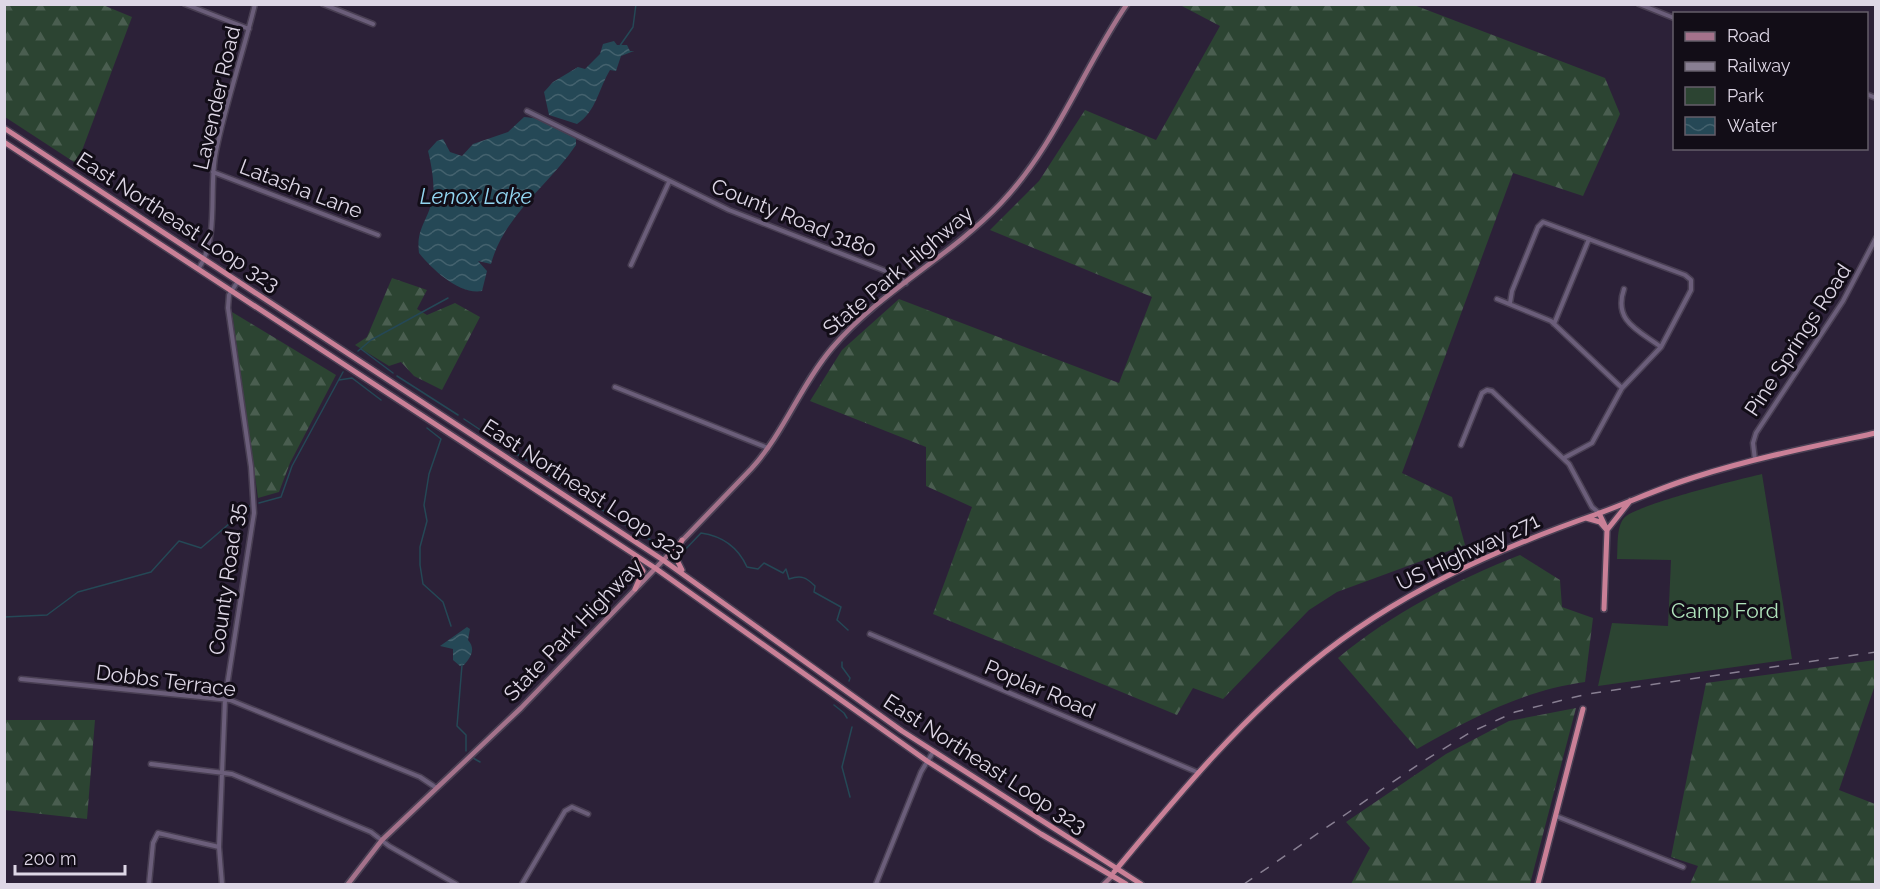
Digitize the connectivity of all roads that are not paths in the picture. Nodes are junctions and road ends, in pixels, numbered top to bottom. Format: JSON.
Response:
{"nodes":[{"id":1,"x":185,"y":4,"type":"edge"},
{"id":2,"x":255,"y":4,"type":"edge"},
{"id":3,"x":323,"y":4,"type":"edge"},
{"id":4,"x":1127,"y":4,"type":"edge"},
{"id":5,"x":1639,"y":4,"type":"edge"},
{"id":6,"x":1673,"y":18,"type":"edge"},
{"id":7,"x":373,"y":24,"type":"dead end"},
{"id":8,"x":249,"y":29,"type":"junction"},
{"id":9,"x":527,"y":111,"type":"dead end"},
{"id":10,"x":4,"y":128,"type":"edge"},
{"id":11,"x":4,"y":142,"type":"edge"},
{"id":12,"x":213,"y":172,"type":"junction"},
{"id":13,"x":669,"y":182,"type":"junction"},
{"id":14,"x":378,"y":235,"type":"dead end"},
{"id":15,"x":1875,"y":238,"type":"edge"},
{"id":16,"x":1589,"y":239,"type":"junction"},
{"id":17,"x":205,"y":259,"type":"junction"},
{"id":18,"x":631,"y":265,"type":"dead end"},
{"id":19,"x":199,"y":268,"type":"junction"},
{"id":20,"x":238,"y":281,"type":"junction"},
{"id":21,"x":906,"y":283,"type":"junction"},
{"id":22,"x":1624,"y":289,"type":"dead end"},
{"id":23,"x":232,"y":290,"type":"junction"},
{"id":24,"x":1497,"y":299,"type":"dead end"},
{"id":25,"x":1510,"y":303,"type":"junction"},
{"id":26,"x":1554,"y":324,"type":"junction"},
{"id":27,"x":1661,"y":347,"type":"junction"},
{"id":28,"x":615,"y":387,"type":"dead end"},
{"id":29,"x":1622,"y":388,"type":"junction"},
{"id":30,"x":433,"y":409,"type":"junction"},
{"id":31,"x":426,"y":418,"type":"junction"},
{"id":32,"x":1875,"y":434,"type":"edge"},
{"id":33,"x":1461,"y":445,"type":"dead end"},
{"id":34,"x":768,"y":449,"type":"junction"},
{"id":35,"x":503,"y":455,"type":"junction"},
{"id":36,"x":1564,"y":458,"type":"junction"},
{"id":37,"x":1755,"y":460,"type":"junction"},
{"id":38,"x":497,"y":465,"type":"junction"},
{"id":39,"x":1631,"y":500,"type":"junction"},
{"id":40,"x":1599,"y":513,"type":"junction"},
{"id":41,"x":593,"y":514,"type":"junction"},
{"id":42,"x":1586,"y":518,"type":"junction"},
{"id":43,"x":587,"y":524,"type":"junction"},
{"id":44,"x":1607,"y":530,"type":"junction"},
{"id":45,"x":682,"y":540,"type":"junction"},
{"id":46,"x":626,"y":549,"type":"junction"},
{"id":47,"x":663,"y":560,"type":"junction"},
{"id":48,"x":655,"y":568,"type":"junction"},
{"id":49,"x":687,"y":576,"type":"junction"},
{"id":50,"x":634,"y":589,"type":"junction"},
{"id":51,"x":734,"y":609,"type":"junction"},
{"id":52,"x":1604,"y":609,"type":"dead end"},
{"id":53,"x":727,"y":618,"type":"junction"},
{"id":54,"x":870,"y":634,"type":"dead end"},
{"id":55,"x":21,"y":679,"type":"dead end"},
{"id":56,"x":832,"y":681,"type":"junction"},
{"id":57,"x":826,"y":690,"type":"junction"},
{"id":58,"x":225,"y":699,"type":"junction"},
{"id":59,"x":1583,"y":709,"type":"dead end"},
{"id":60,"x":902,"y":730,"type":"junction"},
{"id":61,"x":896,"y":740,"type":"junction"},
{"id":62,"x":933,"y":752,"type":"junction"},
{"id":63,"x":927,"y":761,"type":"junction"},
{"id":64,"x":151,"y":764,"type":"dead end"},
{"id":65,"x":221,"y":772,"type":"junction"},
{"id":66,"x":1199,"y":773,"type":"junction"},
{"id":67,"x":435,"y":787,"type":"junction"},
{"id":68,"x":994,"y":792,"type":"junction"},
{"id":69,"x":988,"y":801,"type":"junction"},
{"id":70,"x":588,"y":814,"type":"dead end"},
{"id":71,"x":1556,"y":816,"type":"junction"},
{"id":72,"x":1047,"y":825,"type":"junction"},
{"id":73,"x":1041,"y":834,"type":"junction"},
{"id":74,"x":382,"y":840,"type":"junction"},
{"id":75,"x":219,"y":847,"type":"junction"},
{"id":76,"x":1683,"y":867,"type":"dead end"},
{"id":77,"x":1116,"y":870,"type":"junction"},
{"id":78,"x":1112,"y":876,"type":"junction"},
{"id":79,"x":149,"y":885,"type":"edge"},
{"id":80,"x":222,"y":885,"type":"edge"},
{"id":81,"x":348,"y":885,"type":"edge"},
{"id":82,"x":456,"y":885,"type":"edge"},
{"id":83,"x":522,"y":885,"type":"edge"},
{"id":84,"x":876,"y":885,"type":"edge"},
{"id":85,"x":1104,"y":885,"type":"edge"},
{"id":86,"x":1126,"y":885,"type":"edge"},
{"id":87,"x":1141,"y":885,"type":"edge"},
{"id":88,"x":1538,"y":885,"type":"edge"}],
"edges":[{"from":1,"to":8,"type":"street"},
{"from":2,"to":8,"type":"street","name":"Lavender Road"},
{"from":3,"to":7,"type":"street"},
{"from":4,"to":21,"type":"main road","name":"State Park Highway"},
{"from":5,"to":6,"type":"street"},
{"from":8,"to":12,"type":"street","name":"Lavender Road"},
{"from":9,"to":13,"type":"street","name":"County Road 3180"},
{"from":10,"to":17,"type":"highway","name":"East Northeast Loop 323"},
{"from":11,"to":19,"type":"highway","name":"East Northeast Loop 323"},
{"from":12,"to":14,"type":"street","name":"Latasha Lane"},
{"from":12,"to":17,"type":"street","name":"Lavender Road"},
{"from":13,"to":18,"type":"street"},
{"from":13,"to":21,"type":"street","name":"County Road 3180"},
{"from":15,"to":37,"type":"street","name":"Pine Springs Road"},
{"from":16,"to":25,"type":"street"},
{"from":16,"to":26,"type":"street"},
{"from":16,"to":27,"type":"street"},
{"from":17,"to":19,"type":"street","name":"Lavender Road"},
{"from":17,"to":20,"type":"highway","name":"East Northeast Loop 323"},
{"from":19,"to":23,"type":"highway","name":"East Northeast Loop 323"},
{"from":20,"to":23,"type":"street","name":"County Road 35"},
{"from":20,"to":30,"type":"highway","name":"East Northeast Loop 323"},
{"from":21,"to":34,"type":"main road","name":"State Park Highway"},
{"from":22,"to":27,"type":"street"},
{"from":23,"to":31,"type":"highway","name":"East Northeast Loop 323"},
{"from":23,"to":58,"type":"street","name":"County Road 35"},
{"from":24,"to":25,"type":"street"},
{"from":25,"to":26,"type":"street"},
{"from":26,"to":29,"type":"street"},
{"from":27,"to":29,"type":"street"},
{"from":28,"to":34,"type":"street"},
{"from":29,"to":36,"type":"street"},
{"from":30,"to":31,"type":"highway"},
{"from":30,"to":35,"type":"highway","name":"East Northeast Loop 323"},
{"from":31,"to":38,"type":"highway","name":"East Northeast Loop 323"},
{"from":32,"to":37,"type":"highway","name":"US Highway 271"},
{"from":33,"to":36,"type":"street"},
{"from":34,"to":45,"type":"main road","name":"State Park Highway"},
{"from":35,"to":38,"type":"highway"},
{"from":35,"to":41,"type":"highway","name":"East Northeast Loop 323"},
{"from":36,"to":40,"type":"street"},
{"from":37,"to":39,"type":"highway","name":"US Highway 271"},
{"from":38,"to":43,"type":"highway","name":"East Northeast Loop 323"},
{"from":39,"to":40,"type":"highway","name":"US Highway 271"},
{"from":39,"to":44,"type":"highway"},
{"from":40,"to":42,"type":"highway","name":"US Highway 271"},
{"from":40,"to":44,"type":"highway"},
{"from":41,"to":43,"type":"highway"},
{"from":41,"to":47,"type":"highway","name":"East Northeast Loop 323"},
{"from":42,"to":44,"type":"highway"},
{"from":42,"to":66,"type":"highway","name":"US Highway 271"},
{"from":43,"to":46,"type":"highway","name":"East Northeast Loop 323"},
{"from":44,"to":52,"type":"highway"},
{"from":45,"to":47,"type":"main road","name":"State Park Highway"},
{"from":45,"to":49,"type":"highway"},
{"from":46,"to":48,"type":"highway","name":"East Northeast Loop 323"},
{"from":46,"to":50,"type":"highway"},
{"from":47,"to":48,"type":"main road","name":"State Park Highway"},
{"from":47,"to":49,"type":"highway","name":"East Northeast Loop 323"},
{"from":48,"to":50,"type":"main road","name":"State Park Highway"},
{"from":48,"to":53,"type":"highway","name":"East Northeast Loop 323"},
{"from":49,"to":51,"type":"highway","name":"East Northeast Loop 323"},
{"from":50,"to":67,"type":"main road","name":"State Park Highway"},
{"from":51,"to":53,"type":"highway"},
{"from":51,"to":56,"type":"highway","name":"East Northeast Loop 323"},
{"from":53,"to":57,"type":"highway","name":"East Northeast Loop 323"},
{"from":54,"to":66,"type":"street","name":"Poplar Road"},
{"from":55,"to":58,"type":"street","name":"Dobbs Terrace"},
{"from":56,"to":57,"type":"highway"},
{"from":56,"to":60,"type":"highway","name":"East Northeast Loop 323"},
{"from":57,"to":61,"type":"highway","name":"East Northeast Loop 323"},
{"from":58,"to":65,"type":"street","name":"County Road 35"},
{"from":58,"to":67,"type":"street","name":"Dobbs Terrace"},
{"from":59,"to":71,"type":"highway"},
{"from":60,"to":61,"type":"highway"},
{"from":60,"to":62,"type":"highway","name":"East Northeast Loop 323"},
{"from":61,"to":63,"type":"highway","name":"East Northeast Loop 323"},
{"from":62,"to":63,"type":"street"},
{"from":62,"to":68,"type":"highway","name":"East Northeast Loop 323"},
{"from":63,"to":69,"type":"highway","name":"East Northeast Loop 323"},
{"from":63,"to":84,"type":"street"},
{"from":64,"to":65,"type":"street"},
{"from":65,"to":74,"type":"street"},
{"from":65,"to":75,"type":"street","name":"County Road 35"},
{"from":66,"to":77,"type":"highway","name":"US Highway 271"},
{"from":67,"to":74,"type":"main road","name":"State Park Highway"},
{"from":68,"to":69,"type":"highway"},
{"from":68,"to":72,"type":"highway","name":"East Northeast Loop 323"},
{"from":69,"to":73,"type":"highway","name":"East Northeast Loop 323"},
{"from":70,"to":83,"type":"street"},
{"from":71,"to":76,"type":"street"},
{"from":71,"to":88,"type":"highway"},
{"from":72,"to":73,"type":"highway"},
{"from":72,"to":77,"type":"highway","name":"East Northeast Loop 323"},
{"from":73,"to":78,"type":"highway","name":"East Northeast Loop 323"},
{"from":74,"to":81,"type":"main road","name":"State Park Highway"},
{"from":74,"to":82,"type":"street"},
{"from":75,"to":79,"type":"street"},
{"from":75,"to":80,"type":"street","name":"County Road 35"},
{"from":77,"to":78,"type":"highway","name":"US Highway 271"},
{"from":77,"to":87,"type":"highway","name":"East Northeast Loop 323"},
{"from":78,"to":85,"type":"main road","name":"US Highway 271"},
{"from":78,"to":86,"type":"highway","name":"East Northeast Loop 323"}]}
